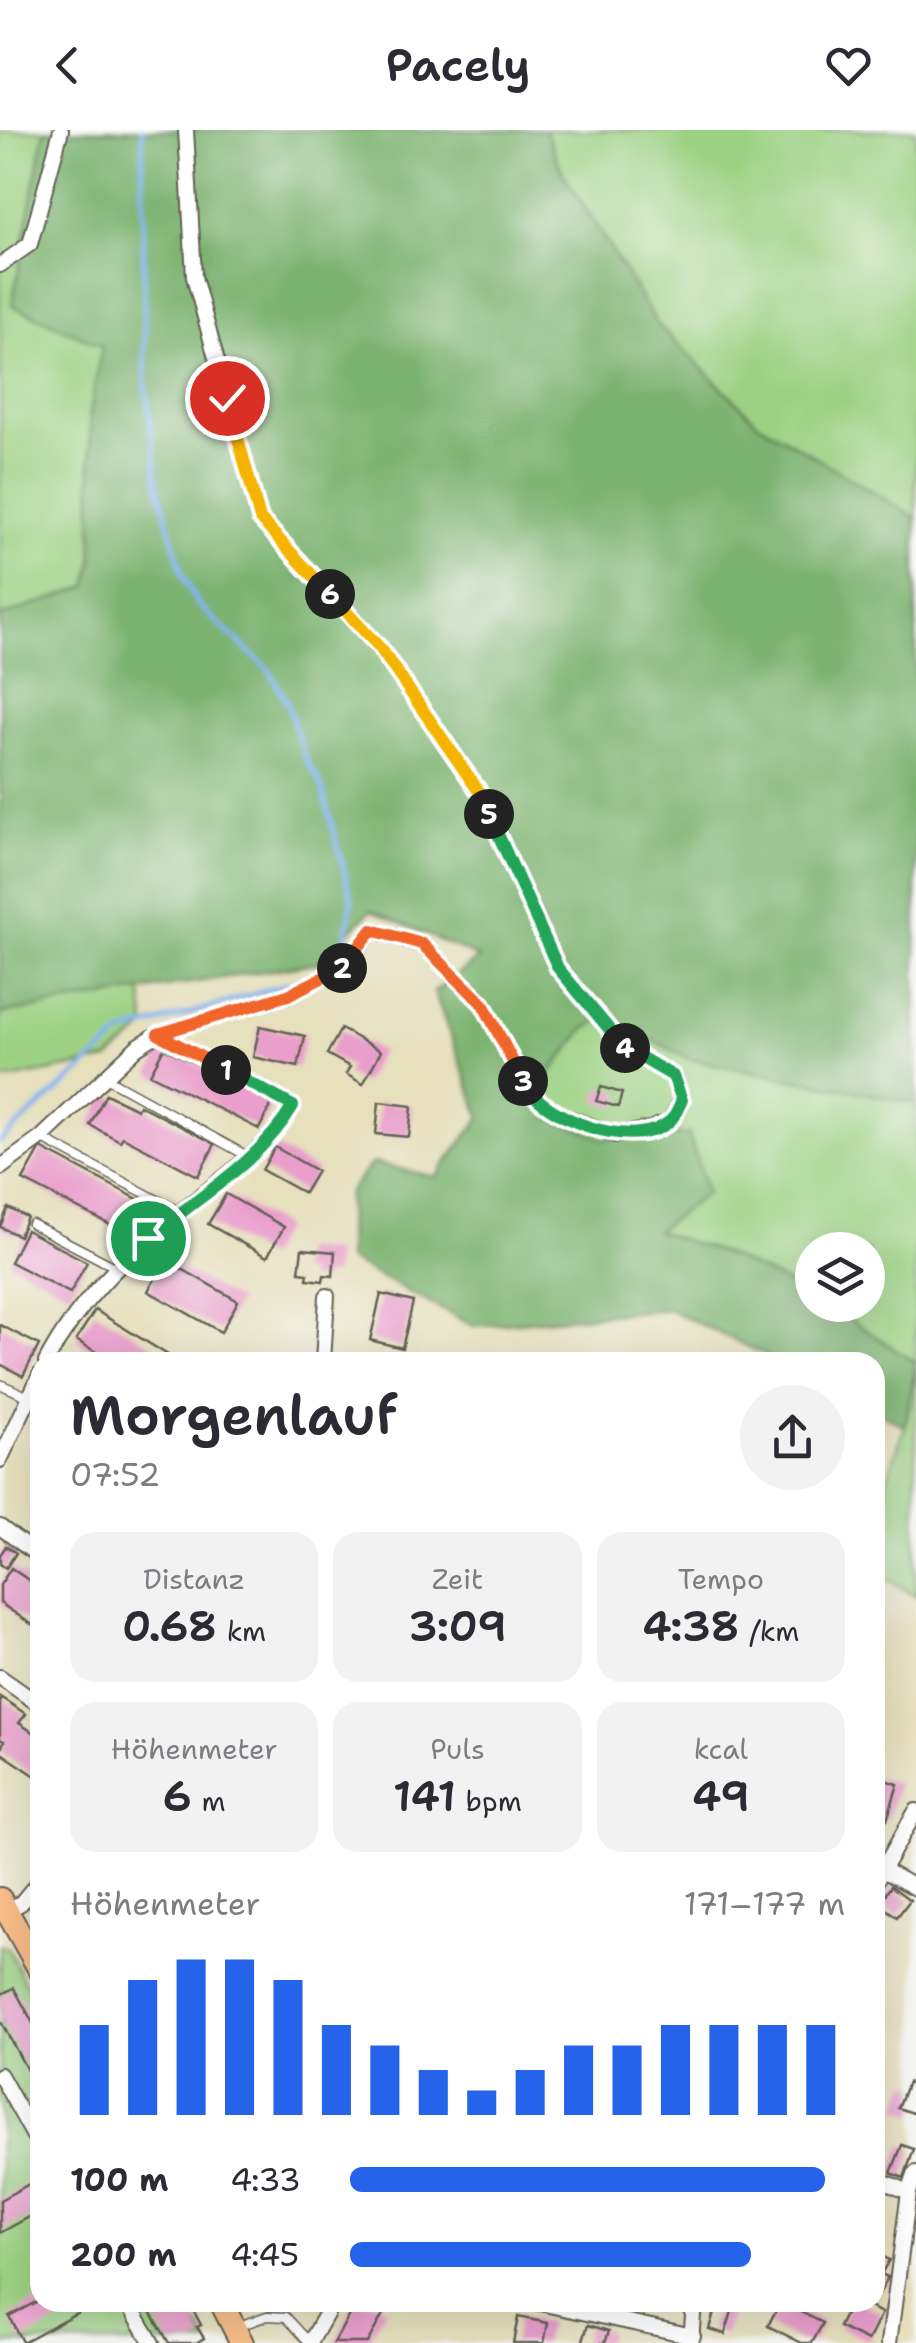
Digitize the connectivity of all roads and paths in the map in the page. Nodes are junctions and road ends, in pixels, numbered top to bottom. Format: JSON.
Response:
{"nodes":[{"id":1,"x":62,"y":130,"type":"edge"},
{"id":2,"x":186,"y":130,"type":"edge"},
{"id":3,"x":0,"y":266,"type":"edge"},
{"id":4,"x":158,"y":1034,"type":"junction"},
{"id":5,"x":106,"y":1078,"type":"junction"},
{"id":6,"x":41,"y":1138,"type":"junction"},
{"id":7,"x":249,"y":1157,"type":"junction"},
{"id":8,"x":0,"y":1168,"type":"edge"},
{"id":9,"x":180,"y":1212,"type":"junction"},
{"id":10,"x":32,"y":1224,"type":"dead end"},
{"id":11,"x":115,"y":1267,"type":"junction"},
{"id":12,"x":327,"y":1296,"type":"dead end"},
{"id":13,"x":52,"y":1352,"type":"edge"},
{"id":14,"x":324,"y":1352,"type":"edge"},
{"id":15,"x":0,"y":1384,"type":"edge"},
{"id":16,"x":29,"y":1396,"type":"joint"},
{"id":17,"x":0,"y":1460,"type":"edge"},
{"id":18,"x":0,"y":1527,"type":"edge"},
{"id":19,"x":30,"y":1550,"type":"edge"},
{"id":20,"x":0,"y":1677,"type":"edge"},
{"id":21,"x":30,"y":1698,"type":"edge"},
{"id":22,"x":916,"y":1810,"type":"edge"},
{"id":23,"x":885,"y":1858,"type":"edge"},
{"id":24,"x":885,"y":1870,"type":"edge"},
{"id":25,"x":916,"y":1888,"type":"edge"},
{"id":26,"x":30,"y":1893,"type":"edge"},
{"id":27,"x":2,"y":1908,"type":"edge"},
{"id":28,"x":30,"y":1954,"type":"edge"},
{"id":29,"x":0,"y":2075,"type":"edge"},
{"id":30,"x":30,"y":2129,"type":"edge"},
{"id":31,"x":916,"y":2173,"type":"edge"},
{"id":32,"x":885,"y":2182,"type":"edge"},
{"id":33,"x":908,"y":2192,"type":"junction"},
{"id":34,"x":134,"y":2312,"type":"edge"},
{"id":35,"x":226,"y":2312,"type":"edge"},
{"id":36,"x":327,"y":2312,"type":"edge"},
{"id":37,"x":578,"y":2312,"type":"edge"},
{"id":38,"x":693,"y":2312,"type":"edge"},
{"id":39,"x":238,"y":2336,"type":"edge"},
{"id":40,"x":692,"y":2339,"type":"edge"},
{"id":41,"x":310,"y":2342,"type":"edge"},
{"id":42,"x":152,"y":2343,"type":"edge"},
{"id":43,"x":890,"y":2343,"type":"edge"}],
"edges":[{"from":1,"to":3,"type":"street"},
{"from":2,"to":4,"type":"street"},
{"from":4,"to":5,"type":"street"},
{"from":4,"to":7,"type":"street"},
{"from":5,"to":6,"type":"street"},
{"from":5,"to":7,"type":"lane"},
{"from":6,"to":8,"type":"street"},
{"from":6,"to":9,"type":"lane"},
{"from":7,"to":9,"type":"street"},
{"from":9,"to":11,"type":"street"},
{"from":10,"to":11,"type":"lane"},
{"from":11,"to":13,"type":"street"},
{"from":12,"to":14,"type":"street"},
{"from":15,"to":16,"type":"lane"},
{"from":16,"to":17,"type":"street"},
{"from":18,"to":19,"type":"street"},
{"from":20,"to":21,"type":"street"},
{"from":22,"to":23,"type":"street"},
{"from":24,"to":25,"type":"street"},
{"from":26,"to":27,"type":"street"},
{"from":27,"to":28,"type":"main road"},
{"from":29,"to":30,"type":"street"},
{"from":31,"to":33,"type":"street"},
{"from":32,"to":33,"type":"street"},
{"from":33,"to":43,"type":"street"},
{"from":34,"to":42,"type":"street"},
{"from":35,"to":39,"type":"main road"},
{"from":36,"to":41,"type":"street"},
{"from":37,"to":40,"type":"street"},
{"from":38,"to":40,"type":"street"},
{"from":39,"to":41,"type":"lane"}]}
